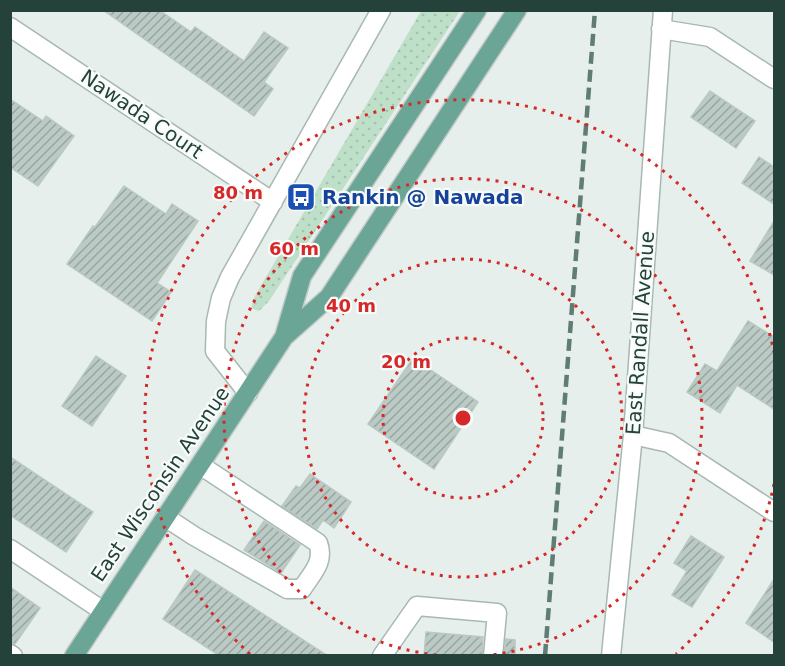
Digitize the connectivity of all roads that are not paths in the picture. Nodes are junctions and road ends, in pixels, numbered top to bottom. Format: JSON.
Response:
{"nodes":[{"id":1,"x":381,"y":10,"type":"edge"},
{"id":2,"x":477,"y":10,"type":"edge"},
{"id":3,"x":517,"y":10,"type":"edge"},
{"id":4,"x":662,"y":20,"type":"edge"},
{"id":5,"x":10,"y":27,"type":"edge"},
{"id":6,"x":774,"y":79,"type":"edge"},
{"id":7,"x":273,"y":202,"type":"junction"},
{"id":8,"x":284,"y":337,"type":"junction"},
{"id":9,"x":248,"y":393,"type":"junction"},
{"id":10,"x":633,"y":435,"type":"junction"},
{"id":11,"x":200,"y":465,"type":"junction"},
{"id":12,"x":774,"y":512,"type":"edge"},
{"id":13,"x":165,"y":517,"type":"junction"},
{"id":14,"x":10,"y":549,"type":"edge"},
{"id":15,"x":104,"y":611,"type":"junction"},
{"id":16,"x":74,"y":656,"type":"edge"},
{"id":17,"x":382,"y":656,"type":"edge"},
{"id":18,"x":493,"y":656,"type":"edge"},
{"id":19,"x":611,"y":656,"type":"edge"}],
"edges":[{"from":1,"to":7,"type":"street"},
{"from":2,"to":8,"type":"main road","name":"East Wisconsin Avenue"},
{"from":3,"to":8,"type":"main road","name":"East Wisconsin Avenue"},
{"from":4,"to":6,"type":"street"},
{"from":4,"to":10,"type":"street","name":"East Randall Avenue"},
{"from":5,"to":7,"type":"street","name":"Nawada Court"},
{"from":7,"to":9,"type":"street"},
{"from":8,"to":9,"type":"main road","name":"East Wisconsin Avenue"},
{"from":9,"to":11,"type":"main road","name":"East Wisconsin Avenue"},
{"from":10,"to":12,"type":"street"},
{"from":10,"to":19,"type":"street","name":"East Randall Avenue"},
{"from":11,"to":13,"type":"main road","name":"East Wisconsin Avenue"},
{"from":11,"to":13,"type":"street"},
{"from":13,"to":15,"type":"main road","name":"East Wisconsin Avenue"},
{"from":14,"to":15,"type":"street"},
{"from":15,"to":16,"type":"main road","name":"East Wisconsin Avenue"},
{"from":17,"to":18,"type":"street"}]}
